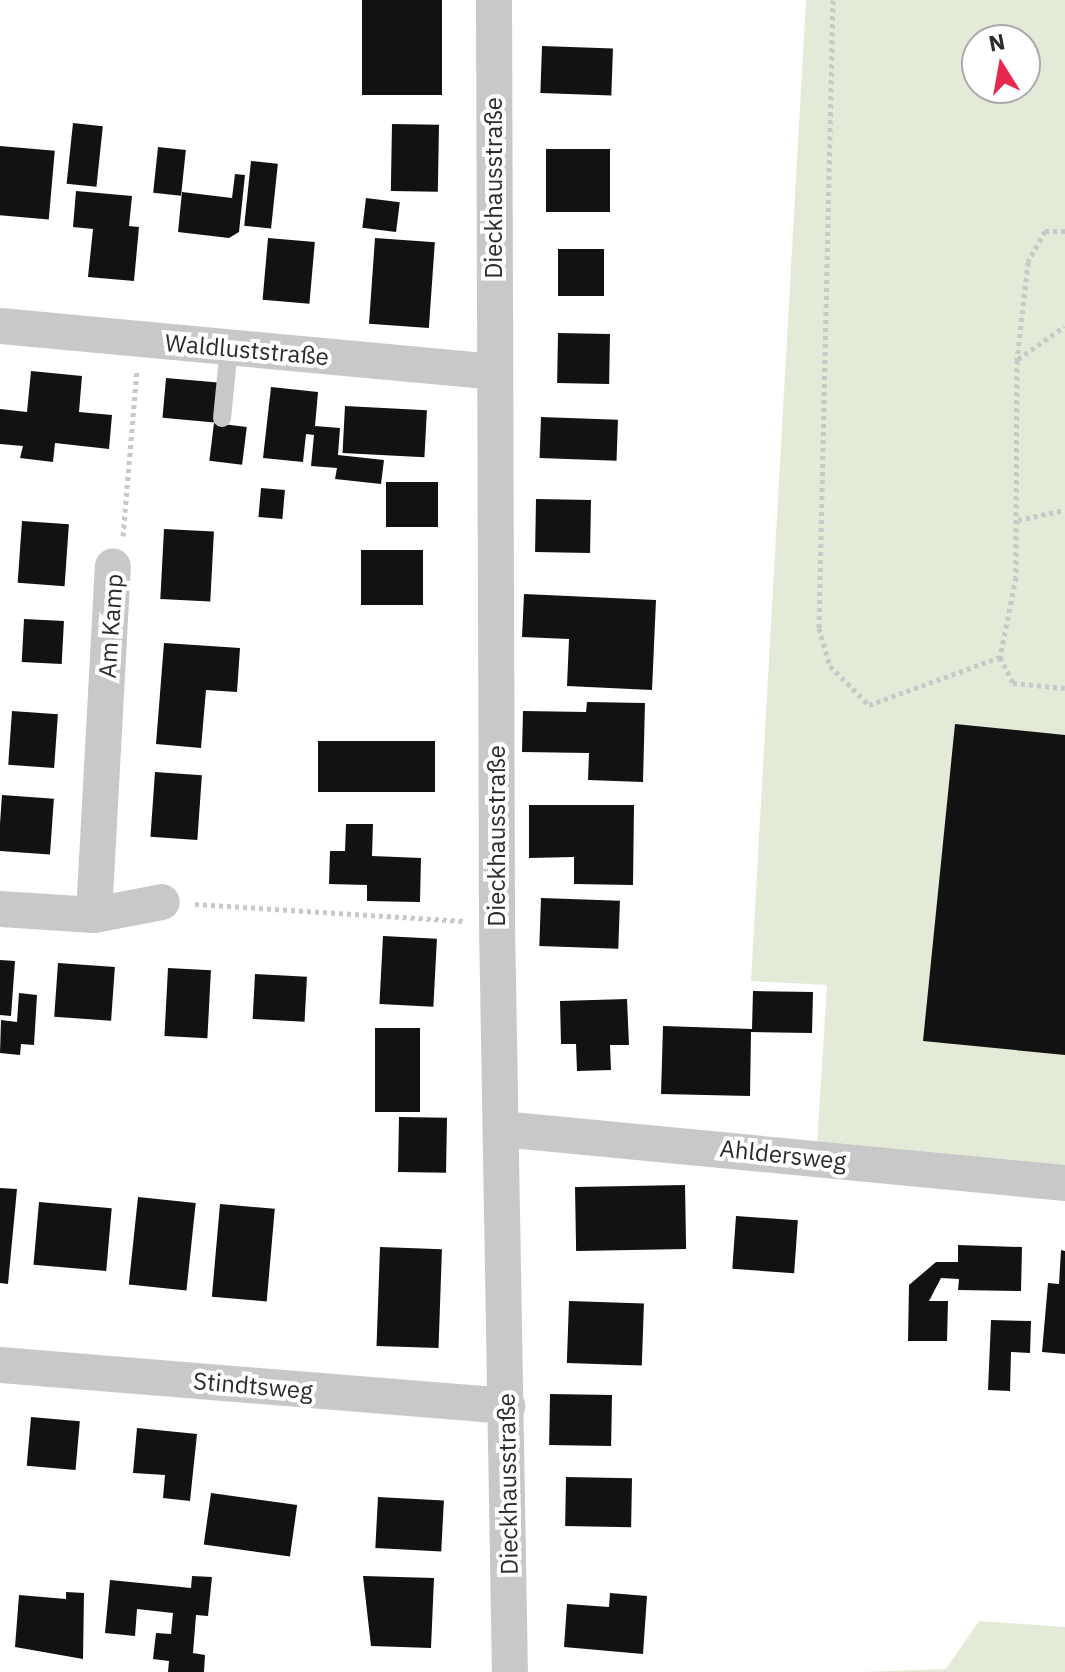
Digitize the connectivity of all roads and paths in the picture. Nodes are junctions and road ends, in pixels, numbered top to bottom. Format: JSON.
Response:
{"nodes":[{"id":1,"x":494,"y":0,"type":"edge"},
{"id":2,"x":833,"y":0,"type":"edge"},
{"id":3,"x":1065,"y":231,"type":"edge"},
{"id":4,"x":0,"y":326,"type":"edge"},
{"id":5,"x":1065,"y":326,"type":"edge"},
{"id":6,"x":139,"y":340,"type":"junction"},
{"id":7,"x":229,"y":348,"type":"junction"},
{"id":8,"x":1017,"y":360,"type":"junction"},
{"id":9,"x":495,"y":372,"type":"junction"},
{"id":10,"x":222,"y":418,"type":"dead end"},
{"id":11,"x":1065,"y":510,"type":"edge"},
{"id":12,"x":1018,"y":520,"type":"junction"},
{"id":13,"x":113,"y":567,"type":"joint"},
{"id":14,"x":1000,"y":657,"type":"junction"},
{"id":15,"x":1065,"y":688,"type":"edge"},
{"id":16,"x":162,"y":902,"type":"joint"},
{"id":17,"x":0,"y":909,"type":"edge"},
{"id":18,"x":94,"y":915,"type":"junction"},
{"id":19,"x":497,"y":923,"type":"junction"},
{"id":20,"x":501,"y":1129,"type":"junction"},
{"id":21,"x":1065,"y":1183,"type":"edge"},
{"id":22,"x":0,"y":1365,"type":"edge"},
{"id":23,"x":507,"y":1406,"type":"junction"},
{"id":24,"x":510,"y":1672,"type":"edge"}],
"edges":[{"from":1,"to":9,"type":"street","name":"Dieckhausstraße"},
{"from":2,"to":14,"type":"path"},
{"from":3,"to":8,"type":"path"},
{"from":4,"to":6,"type":"street","name":"Waldluststraße"},
{"from":5,"to":8,"type":"path"},
{"from":6,"to":7,"type":"street","name":"Waldluststraße"},
{"from":6,"to":13,"type":"path","name":"Am Kamp"},
{"from":7,"to":9,"type":"street","name":"Waldluststraße"},
{"from":7,"to":10,"type":"lane"},
{"from":8,"to":12,"type":"path"},
{"from":9,"to":19,"type":"street","name":"Dieckhausstraße"},
{"from":11,"to":12,"type":"path"},
{"from":12,"to":14,"type":"path"},
{"from":13,"to":18,"type":"street","name":"Am Kamp"},
{"from":14,"to":15,"type":"path"},
{"from":16,"to":18,"type":"street"},
{"from":16,"to":19,"type":"path"},
{"from":17,"to":18,"type":"street"},
{"from":19,"to":20,"type":"street","name":"Dieckhausstraße"},
{"from":20,"to":21,"type":"street","name":"Ahldersweg"},
{"from":20,"to":23,"type":"street","name":"Dieckhausstraße"},
{"from":22,"to":23,"type":"street","name":"Stindtsweg"},
{"from":23,"to":24,"type":"street","name":"Dieckhausstraße"}]}
